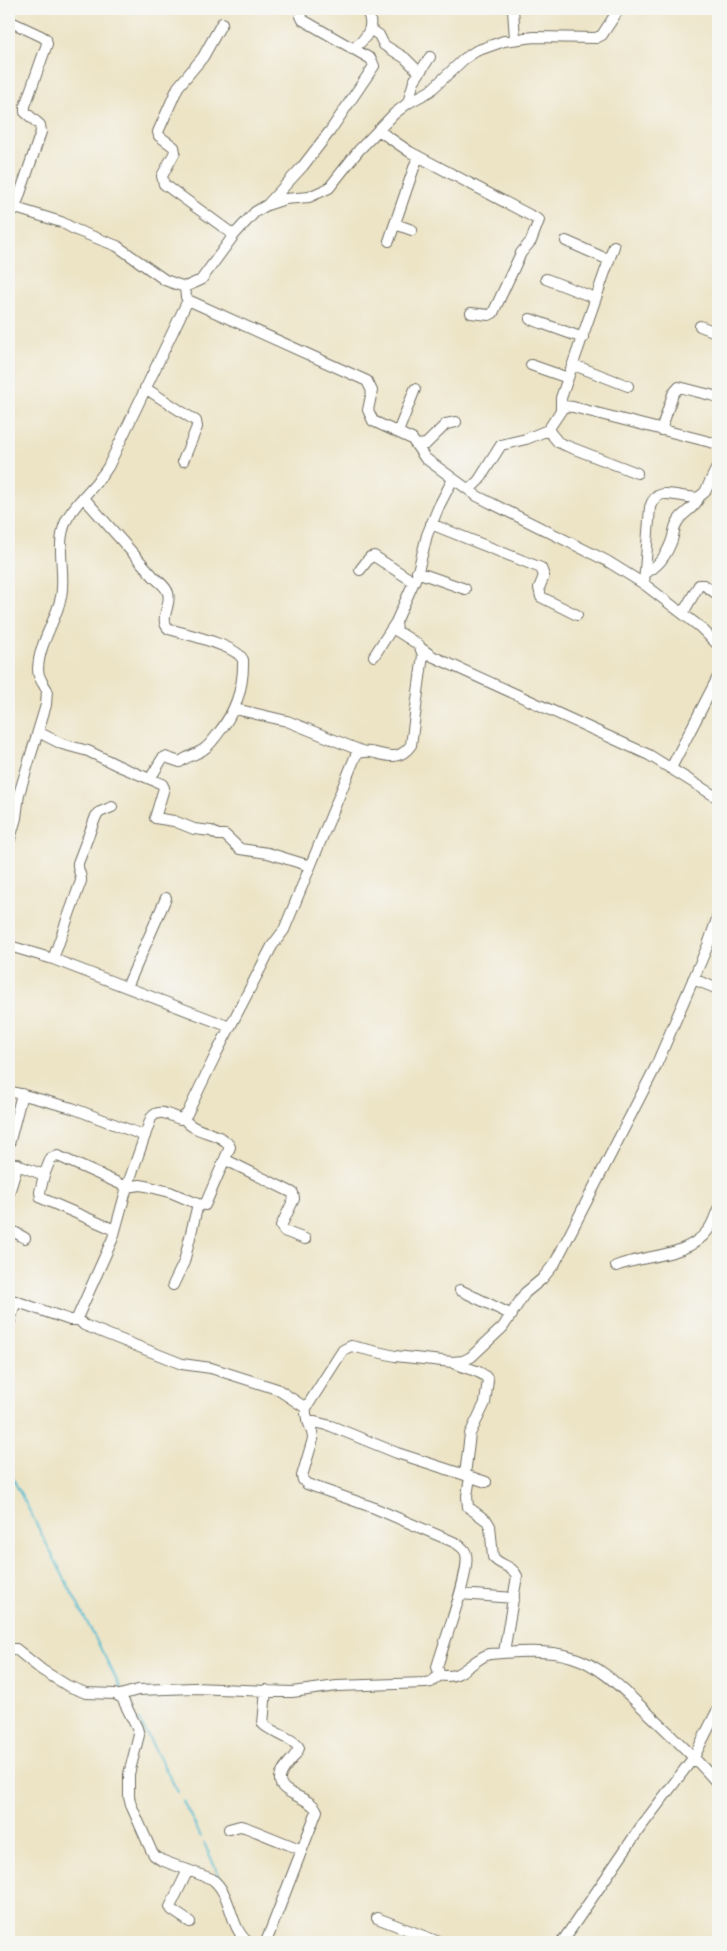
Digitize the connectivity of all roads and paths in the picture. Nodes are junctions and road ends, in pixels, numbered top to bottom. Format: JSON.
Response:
{"nodes":[{"id":1,"x":304,"y":9,"type":"edge"},
{"id":2,"x":513,"y":9,"type":"edge"},
{"id":3,"x":619,"y":9,"type":"edge"},
{"id":4,"x":368,"y":10,"type":"edge"},
{"id":5,"x":9,"y":22,"type":"edge"},
{"id":6,"x":222,"y":23,"type":"dead end"},
{"id":7,"x":370,"y":29,"type":"junction"},
{"id":8,"x":514,"y":39,"type":"junction"},
{"id":9,"x":352,"y":49,"type":"junction"},
{"id":10,"x":430,"y":57,"type":"dead end"},
{"id":11,"x":419,"y":72,"type":"junction"},
{"id":12,"x":408,"y":103,"type":"junction"},
{"id":13,"x":378,"y":130,"type":"junction"},
{"id":14,"x":418,"y":156,"type":"junction"},
{"id":15,"x":267,"y":205,"type":"junction"},
{"id":16,"x":12,"y":207,"type":"edge"},
{"id":17,"x":395,"y":224,"type":"junction"},
{"id":18,"x":412,"y":230,"type":"dead end"},
{"id":19,"x":234,"y":235,"type":"junction"},
{"id":20,"x":566,"y":241,"type":"dead end"},
{"id":21,"x":389,"y":242,"type":"dead end"},
{"id":22,"x":614,"y":246,"type":"dead end"},
{"id":23,"x":609,"y":260,"type":"junction"},
{"id":24,"x":546,"y":279,"type":"dead end"},
{"id":25,"x":185,"y":286,"type":"junction"},
{"id":26,"x":595,"y":298,"type":"junction"},
{"id":27,"x":188,"y":300,"type":"junction"},
{"id":28,"x":470,"y":313,"type":"dead end"},
{"id":29,"x":530,"y":319,"type":"dead end"},
{"id":30,"x":700,"y":326,"type":"dead end"},
{"id":31,"x":718,"y":333,"type":"edge"},
{"id":32,"x":584,"y":338,"type":"junction"},
{"id":33,"x":574,"y":364,"type":"junction"},
{"id":34,"x":531,"y":365,"type":"dead end"},
{"id":35,"x":568,"y":378,"type":"junction"},
{"id":36,"x":628,"y":386,"type":"dead end"},
{"id":37,"x":145,"y":388,"type":"junction"},
{"id":38,"x":415,"y":389,"type":"dead end"},
{"id":39,"x":718,"y":397,"type":"edge"},
{"id":40,"x":561,"y":409,"type":"junction"},
{"id":41,"x":456,"y":422,"type":"dead end"},
{"id":42,"x":548,"y":430,"type":"junction"},
{"id":43,"x":661,"y":430,"type":"junction"},
{"id":44,"x":398,"y":432,"type":"junction"},
{"id":45,"x":717,"y":440,"type":"edge"},
{"id":46,"x":416,"y":444,"type":"junction"},
{"id":47,"x":183,"y":461,"type":"dead end"},
{"id":48,"x":718,"y":465,"type":"edge"},
{"id":49,"x":637,"y":473,"type":"dead end"},
{"id":50,"x":453,"y":479,"type":"junction"},
{"id":51,"x":707,"y":488,"type":"junction"},
{"id":52,"x":469,"y":490,"type":"junction"},
{"id":53,"x":718,"y":492,"type":"edge"},
{"id":54,"x":83,"y":497,"type":"junction"},
{"id":55,"x":699,"y":497,"type":"junction"},
{"id":56,"x":432,"y":524,"type":"junction"},
{"id":57,"x":360,"y":570,"type":"dead end"},
{"id":58,"x":417,"y":572,"type":"junction"},
{"id":59,"x":645,"y":579,"type":"junction"},
{"id":60,"x":414,"y":582,"type":"junction"},
{"id":61,"x":465,"y":589,"type":"dead end"},
{"id":62,"x":717,"y":594,"type":"edge"},
{"id":63,"x":683,"y":613,"type":"junction"},
{"id":64,"x":577,"y":615,"type":"dead end"},
{"id":65,"x":396,"y":622,"type":"junction"},
{"id":66,"x":718,"y":644,"type":"edge"},
{"id":67,"x":422,"y":649,"type":"junction"},
{"id":68,"x":374,"y":656,"type":"dead end"},
{"id":69,"x":718,"y":676,"type":"edge"},
{"id":70,"x":235,"y":709,"type":"junction"},
{"id":71,"x":38,"y":732,"type":"junction"},
{"id":72,"x":364,"y":752,"type":"junction"},
{"id":73,"x":671,"y":768,"type":"junction"},
{"id":74,"x":150,"y":779,"type":"junction"},
{"id":75,"x":718,"y":798,"type":"edge"},
{"id":76,"x":112,"y":807,"type":"dead end"},
{"id":77,"x":9,"y":842,"type":"edge"},
{"id":78,"x":310,"y":866,"type":"junction"},
{"id":79,"x":166,"y":898,"type":"dead end"},
{"id":80,"x":718,"y":916,"type":"edge"},
{"id":81,"x":13,"y":947,"type":"dead end"},
{"id":82,"x":53,"y":959,"type":"junction"},
{"id":83,"x":693,"y":979,"type":"junction"},
{"id":84,"x":127,"y":987,"type":"junction"},
{"id":85,"x":718,"y":989,"type":"edge"},
{"id":86,"x":230,"y":1027,"type":"junction"},
{"id":87,"x":9,"y":1091,"type":"edge"},
{"id":88,"x":22,"y":1094,"type":"junction"},
{"id":89,"x":184,"y":1118,"type":"junction"},
{"id":90,"x":144,"y":1136,"type":"junction"},
{"id":91,"x":9,"y":1144,"type":"edge"},
{"id":92,"x":226,"y":1160,"type":"junction"},
{"id":93,"x":13,"y":1163,"type":"edge"},
{"id":94,"x":44,"y":1175,"type":"junction"},
{"id":95,"x":127,"y":1188,"type":"junction"},
{"id":96,"x":9,"y":1193,"type":"edge"},
{"id":97,"x":198,"y":1204,"type":"junction"},
{"id":98,"x":718,"y":1209,"type":"edge"},
{"id":99,"x":9,"y":1230,"type":"edge"},
{"id":100,"x":115,"y":1230,"type":"junction"},
{"id":101,"x":25,"y":1238,"type":"dead end"},
{"id":102,"x":304,"y":1239,"type":"dead end"},
{"id":103,"x":616,"y":1266,"type":"dead end"},
{"id":104,"x":173,"y":1285,"type":"dead end"},
{"id":105,"x":460,"y":1290,"type":"dead end"},
{"id":106,"x":12,"y":1300,"type":"edge"},
{"id":107,"x":512,"y":1314,"type":"junction"},
{"id":108,"x":79,"y":1320,"type":"junction"},
{"id":109,"x":9,"y":1324,"type":"edge"},
{"id":110,"x":452,"y":1362,"type":"junction"},
{"id":111,"x":306,"y":1408,"type":"junction"},
{"id":112,"x":307,"y":1420,"type":"junction"},
{"id":113,"x":468,"y":1476,"type":"junction"},
{"id":114,"x":486,"y":1482,"type":"dead end"},
{"id":115,"x":460,"y":1594,"type":"junction"},
{"id":116,"x":514,"y":1598,"type":"junction"},
{"id":117,"x":9,"y":1649,"type":"edge"},
{"id":118,"x":504,"y":1652,"type":"junction"},
{"id":119,"x":440,"y":1675,"type":"junction"},
{"id":120,"x":266,"y":1690,"type":"junction"},
{"id":121,"x":120,"y":1695,"type":"junction"},
{"id":122,"x":718,"y":1709,"type":"edge"},
{"id":123,"x":694,"y":1757,"type":"junction"},
{"id":124,"x":718,"y":1784,"type":"edge"},
{"id":125,"x":229,"y":1829,"type":"dead end"},
{"id":126,"x":302,"y":1850,"type":"junction"},
{"id":127,"x":188,"y":1870,"type":"junction"},
{"id":128,"x":377,"y":1918,"type":"dead end"},
{"id":129,"x":190,"y":1922,"type":"dead end"},
{"id":130,"x":248,"y":1942,"type":"edge"},
{"id":131,"x":266,"y":1942,"type":"edge"},
{"id":132,"x":439,"y":1942,"type":"edge"},
{"id":133,"x":562,"y":1942,"type":"edge"}],
"edges":[{"from":1,"to":9,"type":"street"},
{"from":2,"to":8,"type":"street"},
{"from":3,"to":8,"type":"street"},
{"from":4,"to":7,"type":"street"},
{"from":5,"to":16,"type":"street"},
{"from":6,"to":19,"type":"street"},
{"from":7,"to":9,"type":"street"},
{"from":7,"to":11,"type":"street"},
{"from":8,"to":12,"type":"street"},
{"from":9,"to":15,"type":"street"},
{"from":10,"to":11,"type":"street"},
{"from":11,"to":12,"type":"street"},
{"from":12,"to":13,"type":"street"},
{"from":13,"to":14,"type":"street"},
{"from":13,"to":15,"type":"street"},
{"from":14,"to":17,"type":"street"},
{"from":14,"to":28,"type":"street"},
{"from":15,"to":19,"type":"street"},
{"from":16,"to":25,"type":"street"},
{"from":17,"to":18,"type":"street"},
{"from":17,"to":21,"type":"street"},
{"from":19,"to":25,"type":"street"},
{"from":20,"to":23,"type":"street"},
{"from":22,"to":23,"type":"street"},
{"from":23,"to":26,"type":"street"},
{"from":24,"to":26,"type":"street"},
{"from":25,"to":27,"type":"street"},
{"from":26,"to":32,"type":"street"},
{"from":27,"to":37,"type":"street"},
{"from":27,"to":44,"type":"street"},
{"from":29,"to":32,"type":"street"},
{"from":30,"to":31,"type":"street"},
{"from":32,"to":33,"type":"street"},
{"from":33,"to":35,"type":"street"},
{"from":33,"to":36,"type":"street"},
{"from":34,"to":35,"type":"street"},
{"from":35,"to":40,"type":"street"},
{"from":37,"to":47,"type":"street"},
{"from":37,"to":54,"type":"street"},
{"from":38,"to":44,"type":"street"},
{"from":39,"to":43,"type":"street"},
{"from":40,"to":42,"type":"street"},
{"from":40,"to":43,"type":"street"},
{"from":41,"to":46,"type":"street"},
{"from":42,"to":49,"type":"street"},
{"from":42,"to":52,"type":"street"},
{"from":43,"to":45,"type":"street"},
{"from":44,"to":46,"type":"street"},
{"from":46,"to":50,"type":"street"},
{"from":48,"to":51,"type":"street"},
{"from":50,"to":52,"type":"street"},
{"from":50,"to":56,"type":"street"},
{"from":51,"to":53,"type":"street"},
{"from":51,"to":55,"type":"street"},
{"from":52,"to":59,"type":"street"},
{"from":54,"to":70,"type":"street"},
{"from":54,"to":71,"type":"street"},
{"from":55,"to":59,"type":"street"},
{"from":55,"to":59,"type":"street"},
{"from":56,"to":58,"type":"street"},
{"from":56,"to":64,"type":"street"},
{"from":57,"to":60,"type":"street"},
{"from":58,"to":60,"type":"street"},
{"from":58,"to":61,"type":"street"},
{"from":59,"to":63,"type":"street"},
{"from":60,"to":65,"type":"street"},
{"from":62,"to":63,"type":"street"},
{"from":63,"to":66,"type":"street"},
{"from":65,"to":67,"type":"street"},
{"from":65,"to":68,"type":"street"},
{"from":67,"to":72,"type":"street"},
{"from":67,"to":73,"type":"street"},
{"from":69,"to":73,"type":"street"},
{"from":70,"to":72,"type":"street"},
{"from":70,"to":74,"type":"street"},
{"from":71,"to":74,"type":"street"},
{"from":71,"to":77,"type":"street"},
{"from":72,"to":78,"type":"street"},
{"from":73,"to":75,"type":"street"},
{"from":74,"to":78,"type":"street"},
{"from":76,"to":82,"type":"street"},
{"from":78,"to":86,"type":"street"},
{"from":79,"to":84,"type":"street"},
{"from":80,"to":83,"type":"street"},
{"from":81,"to":82,"type":"street"},
{"from":82,"to":84,"type":"street"},
{"from":83,"to":85,"type":"street"},
{"from":83,"to":107,"type":"street"},
{"from":84,"to":86,"type":"street"},
{"from":86,"to":89,"type":"street"},
{"from":87,"to":88,"type":"street"},
{"from":88,"to":90,"type":"street"},
{"from":88,"to":91,"type":"street"},
{"from":89,"to":90,"type":"street"},
{"from":89,"to":92,"type":"street"},
{"from":90,"to":95,"type":"street"},
{"from":92,"to":97,"type":"street"},
{"from":92,"to":102,"type":"street"},
{"from":93,"to":94,"type":"street"},
{"from":93,"to":96,"type":"street"},
{"from":94,"to":95,"type":"street"},
{"from":94,"to":100,"type":"street"},
{"from":95,"to":97,"type":"street"},
{"from":95,"to":100,"type":"street"},
{"from":97,"to":104,"type":"street"},
{"from":98,"to":103,"type":"street"},
{"from":99,"to":101,"type":"street"},
{"from":100,"to":108,"type":"street"},
{"from":105,"to":107,"type":"street"},
{"from":106,"to":108,"type":"street"},
{"from":106,"to":109,"type":"street"},
{"from":107,"to":110,"type":"street"},
{"from":108,"to":111,"type":"street"},
{"from":110,"to":111,"type":"street"},
{"from":110,"to":113,"type":"street"},
{"from":111,"to":112,"type":"street"},
{"from":112,"to":113,"type":"street"},
{"from":112,"to":115,"type":"street"},
{"from":113,"to":114,"type":"street"},
{"from":113,"to":116,"type":"street"},
{"from":115,"to":116,"type":"street"},
{"from":115,"to":119,"type":"street"},
{"from":116,"to":118,"type":"street"},
{"from":117,"to":121,"type":"street"},
{"from":118,"to":119,"type":"street"},
{"from":118,"to":123,"type":"street"},
{"from":119,"to":120,"type":"street"},
{"from":120,"to":121,"type":"street"},
{"from":120,"to":126,"type":"street"},
{"from":121,"to":127,"type":"street"},
{"from":122,"to":123,"type":"street"},
{"from":123,"to":124,"type":"street"},
{"from":123,"to":133,"type":"street"},
{"from":125,"to":126,"type":"street"},
{"from":126,"to":131,"type":"street"},
{"from":127,"to":129,"type":"street"},
{"from":127,"to":130,"type":"street"},
{"from":128,"to":132,"type":"street"}]}
